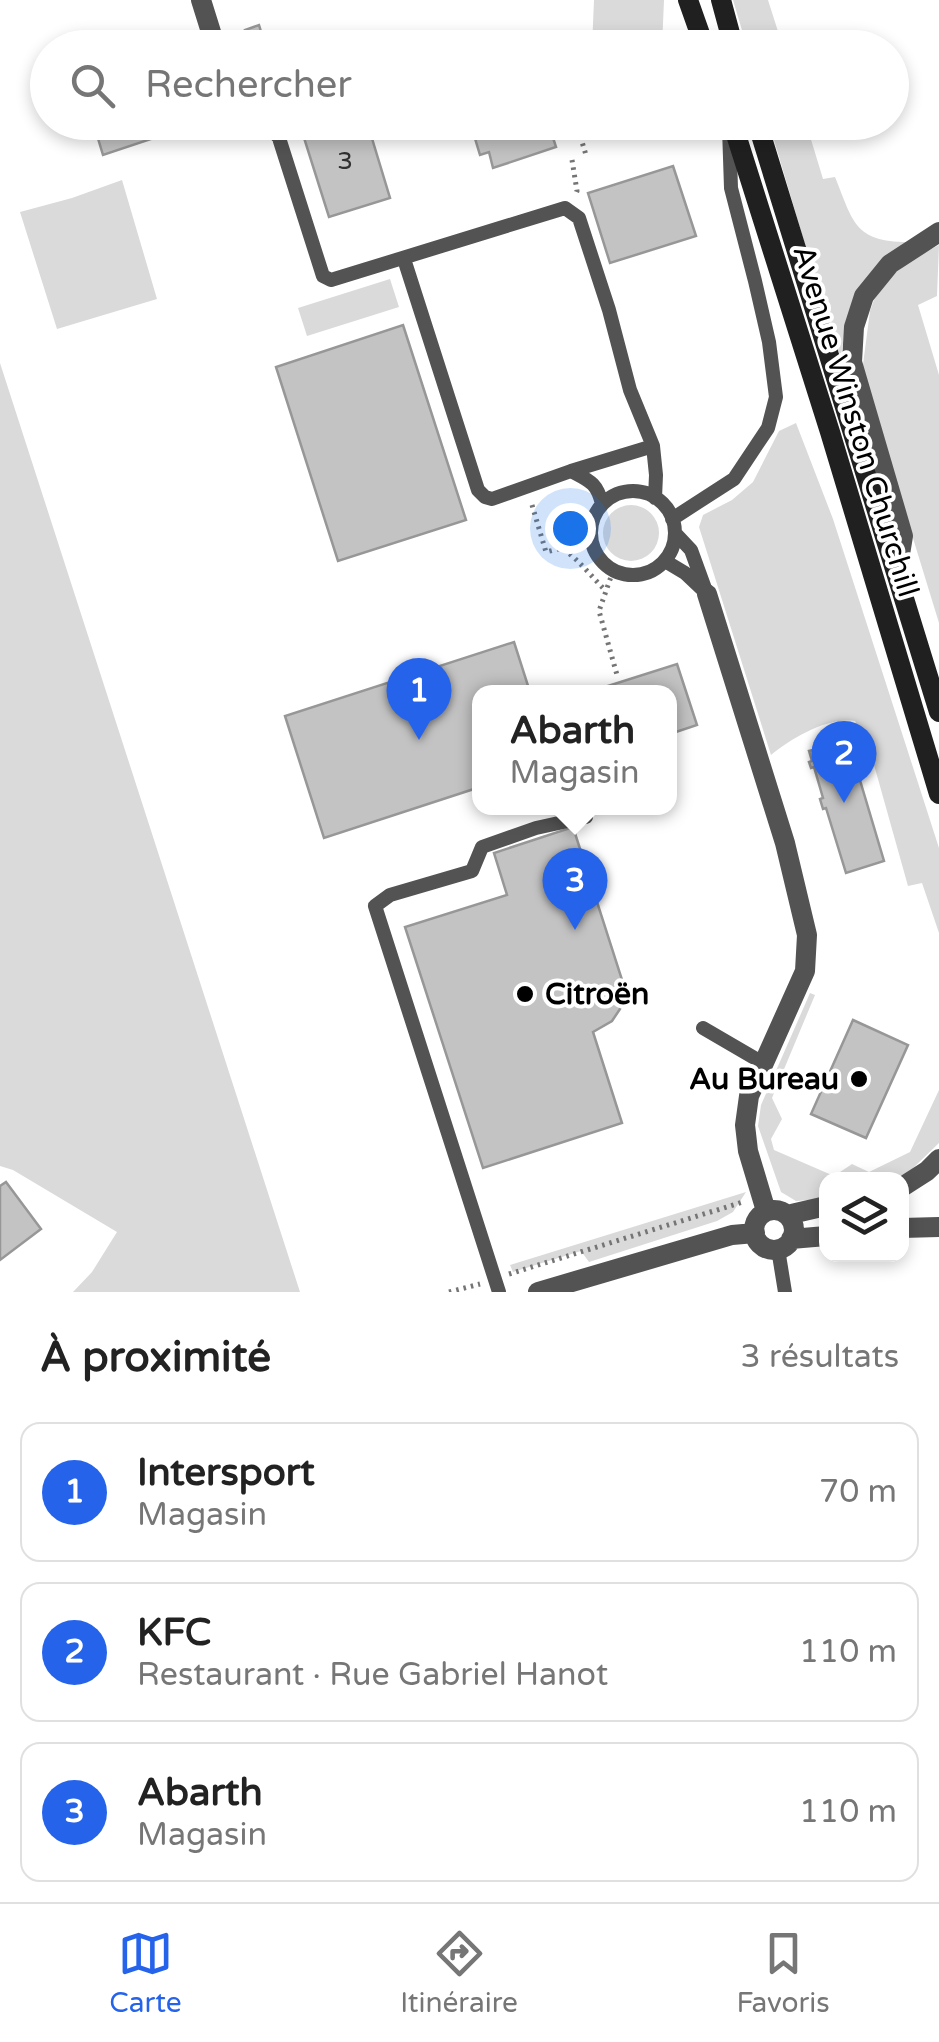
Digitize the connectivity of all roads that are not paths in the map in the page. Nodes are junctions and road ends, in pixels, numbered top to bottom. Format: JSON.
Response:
{"nodes":[{"id":1,"x":201,"y":0,"type":"edge"},
{"id":2,"x":688,"y":0,"type":"edge"},
{"id":3,"x":721,"y":0,"type":"edge"},
{"id":4,"x":210,"y":30,"type":"edge"},
{"id":5,"x":699,"y":30,"type":"edge"},
{"id":6,"x":729,"y":30,"type":"edge"},
{"id":7,"x":280,"y":140,"type":"edge"},
{"id":8,"x":731,"y":140,"type":"edge"},
{"id":9,"x":736,"y":140,"type":"edge"},
{"id":10,"x":763,"y":140,"type":"edge"},
{"id":11,"x":939,"y":232,"type":"edge"},
{"id":12,"x":404,"y":259,"type":"junction"},
{"id":13,"x":653,"y":446,"type":"junction"},
{"id":14,"x":571,"y":471,"type":"junction"},
{"id":15,"x":655,"y":498,"type":"junction"},
{"id":16,"x":602,"y":504,"type":"junction"},
{"id":17,"x":674,"y":526,"type":"junction"},
{"id":18,"x":665,"y":561,"type":"junction"},
{"id":19,"x":897,"y":573,"type":"junction"},
{"id":20,"x":707,"y":594,"type":"junction"},
{"id":21,"x":939,"y":712,"type":"edge"},
{"id":22,"x":939,"y":794,"type":"edge"},
{"id":23,"x":586,"y":816,"type":"dead end"},
{"id":24,"x":703,"y":1028,"type":"dead end"},
{"id":25,"x":763,"y":1063,"type":"junction"},
{"id":26,"x":939,"y":1159,"type":"edge"},
{"id":27,"x":909,"y":1183,"type":"edge"},
{"id":28,"x":819,"y":1206,"type":"edge"},
{"id":29,"x":772,"y":1208,"type":"junction"},
{"id":30,"x":939,"y":1227,"type":"edge"},
{"id":31,"x":909,"y":1228,"type":"edge"},
{"id":32,"x":755,"y":1233,"type":"junction"},
{"id":33,"x":819,"y":1237,"type":"edge"},
{"id":34,"x":785,"y":1244,"type":"junction"},
{"id":35,"x":497,"y":1286,"type":"edge"},
{"id":36,"x":538,"y":1292,"type":"edge"},
{"id":37,"x":785,"y":1292,"type":"edge"}],
"edges":[{"from":1,"to":4,"type":"street"},
{"from":2,"to":5,"type":"main road"},
{"from":3,"to":6,"type":"main road"},
{"from":7,"to":12,"type":"lane"},
{"from":8,"to":17,"type":"lane"},
{"from":9,"to":22,"type":"main road","name":"Avenue Winston Churchill"},
{"from":10,"to":19,"type":"main road","name":"Avenue Winston Churchill"},
{"from":11,"to":19,"type":"street"},
{"from":12,"to":13,"type":"lane"},
{"from":12,"to":14,"type":"lane"},
{"from":13,"to":14,"type":"lane"},
{"from":13,"to":15,"type":"lane"},
{"from":14,"to":16,"type":"lane"},
{"from":15,"to":16,"type":"lane"},
{"from":15,"to":17,"type":"lane"},
{"from":16,"to":18,"type":"lane"},
{"from":17,"to":18,"type":"lane"},
{"from":17,"to":20,"type":"lane"},
{"from":18,"to":20,"type":"lane"},
{"from":19,"to":21,"type":"main road","name":"Avenue Winston Churchill"},
{"from":20,"to":25,"type":"street"},
{"from":23,"to":35,"type":"lane"},
{"from":24,"to":25,"type":"lane"},
{"from":25,"to":29,"type":"street"},
{"from":26,"to":27,"type":"street"},
{"from":28,"to":29,"type":"street"},
{"from":29,"to":32,"type":"street"},
{"from":29,"to":34,"type":"street"},
{"from":30,"to":31,"type":"street"},
{"from":32,"to":34,"type":"street"},
{"from":32,"to":36,"type":"street"},
{"from":33,"to":34,"type":"street"},
{"from":34,"to":37,"type":"lane"}]}
